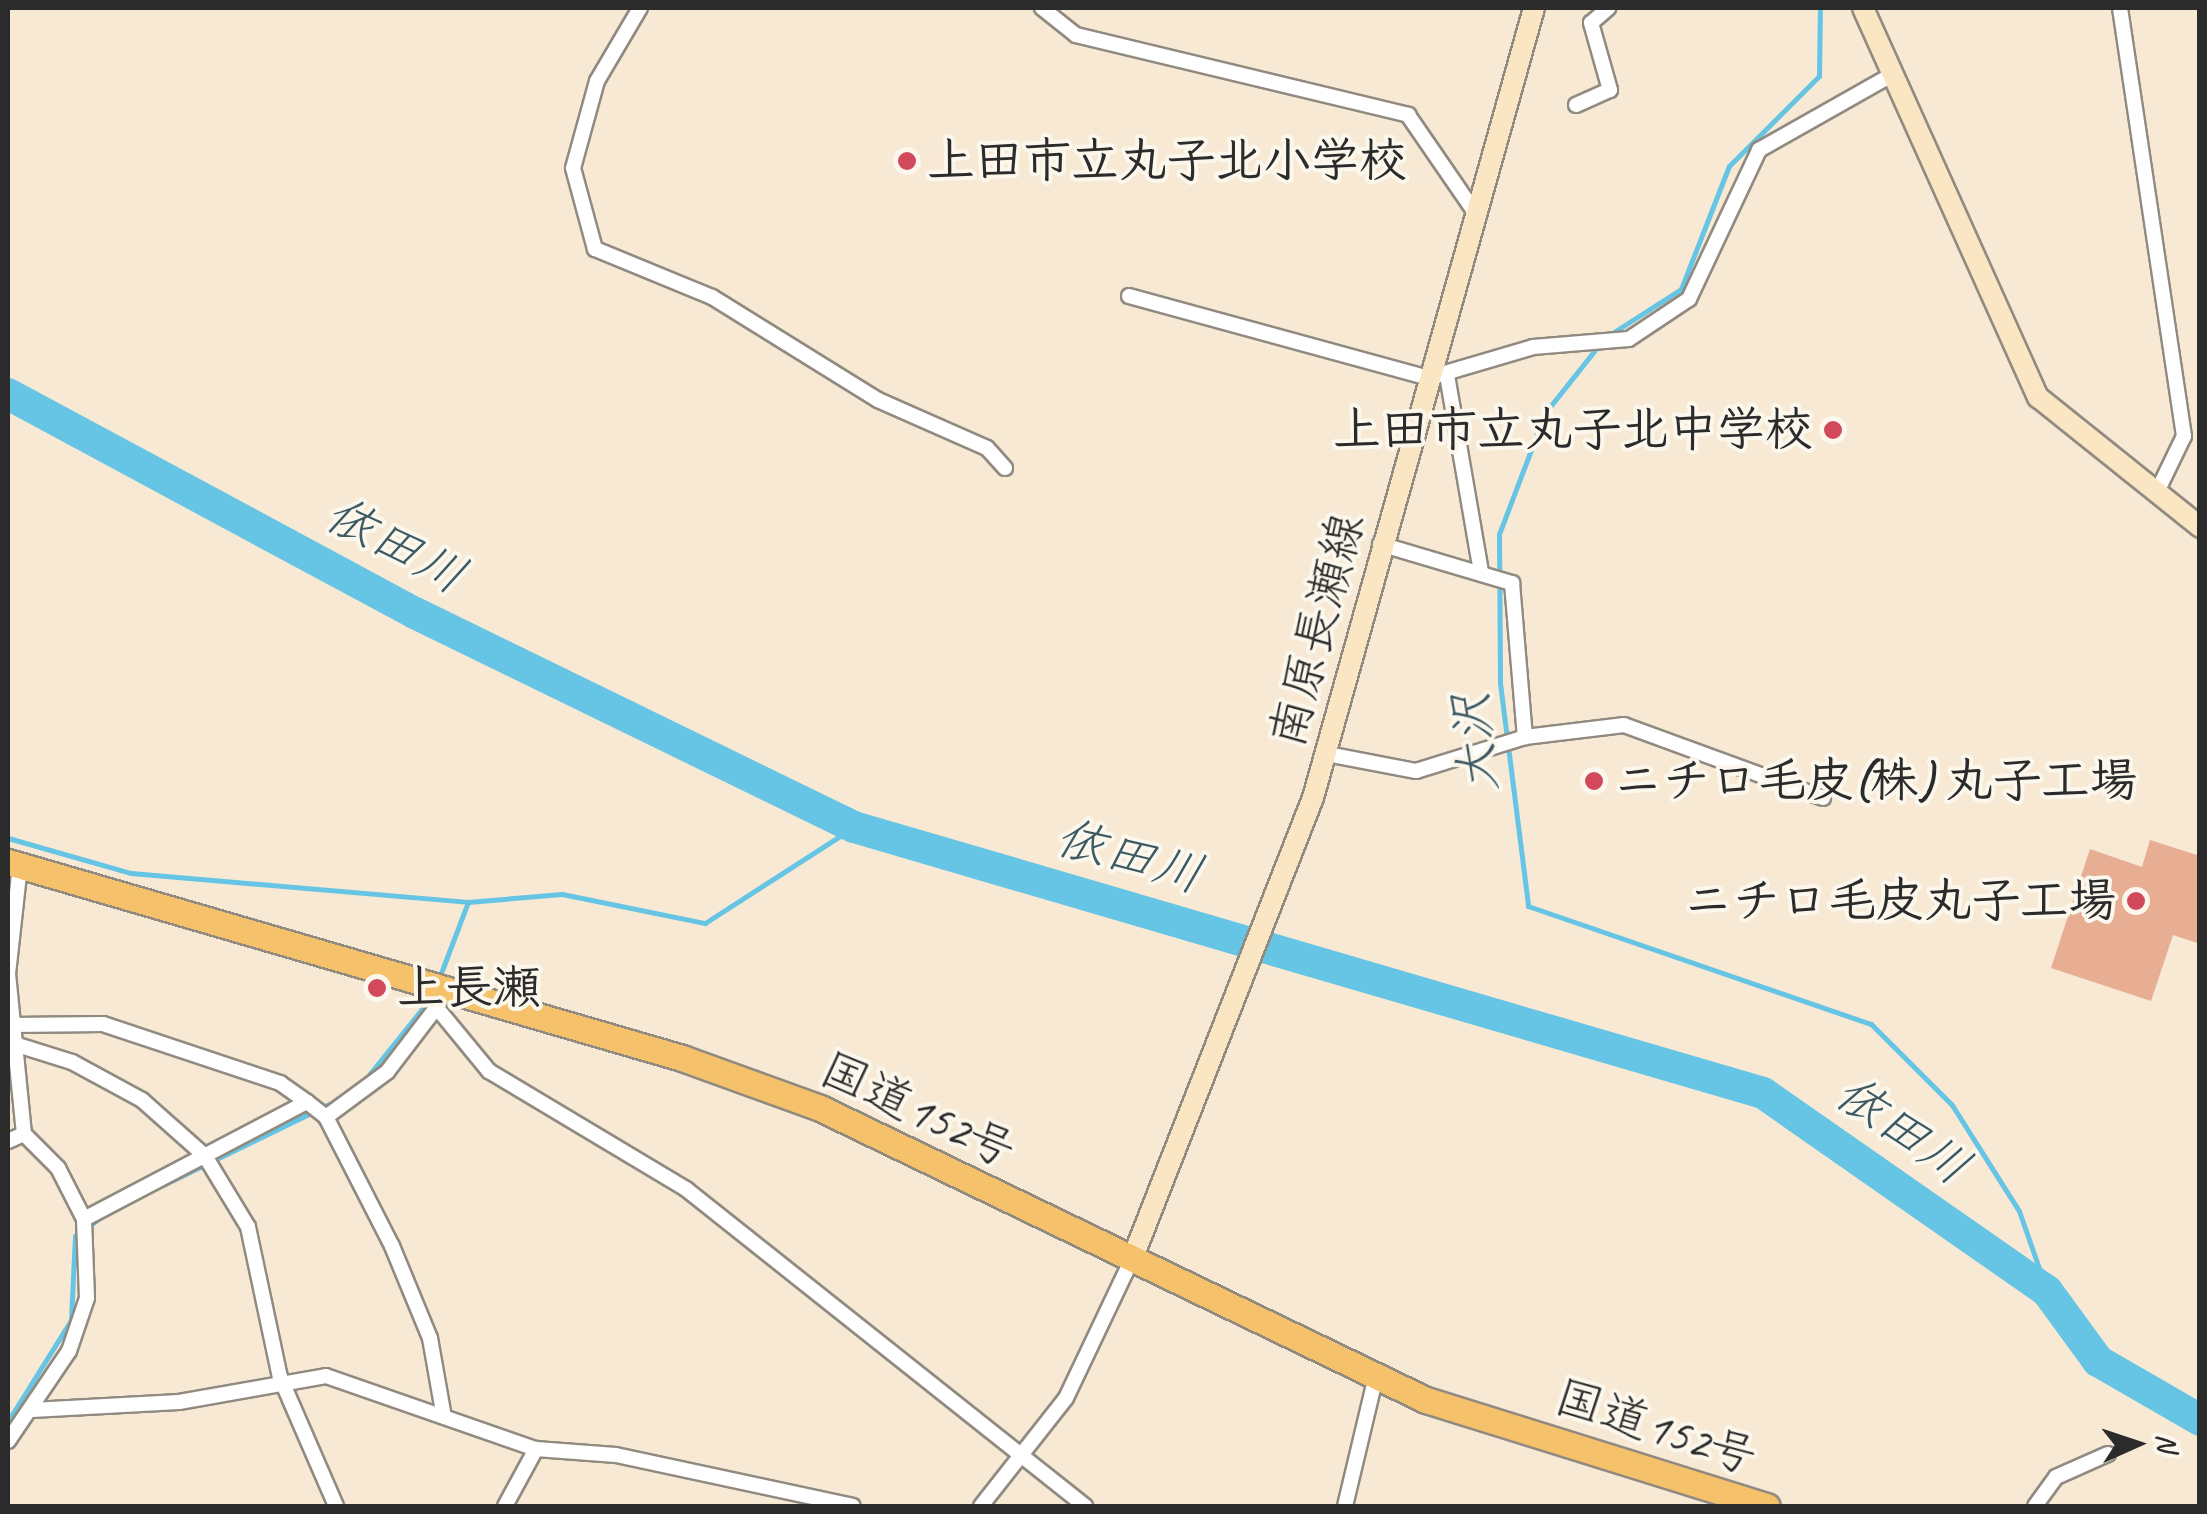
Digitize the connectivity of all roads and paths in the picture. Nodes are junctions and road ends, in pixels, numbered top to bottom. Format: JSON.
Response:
{"nodes":[{"id":1,"x":640,"y":8,"type":"edge"},
{"id":2,"x":1044,"y":8,"type":"edge"},
{"id":3,"x":1534,"y":8,"type":"edge"},
{"id":4,"x":1608,"y":8,"type":"edge"},
{"id":5,"x":1864,"y":8,"type":"edge"},
{"id":6,"x":2120,"y":8,"type":"edge"},
{"id":7,"x":1890,"y":76,"type":"junction"},
{"id":8,"x":1576,"y":105,"type":"dead end"},
{"id":9,"x":1478,"y":217,"type":"junction"},
{"id":10,"x":1129,"y":296,"type":"dead end"},
{"id":11,"x":1437,"y":377,"type":"junction"},
{"id":12,"x":1006,"y":468,"type":"dead end"},
{"id":13,"x":2156,"y":494,"type":"junction"},
{"id":14,"x":2200,"y":527,"type":"edge"},
{"id":15,"x":1380,"y":544,"type":"junction"},
{"id":16,"x":1481,"y":572,"type":"junction"},
{"id":17,"x":1525,"y":737,"type":"junction"},
{"id":18,"x":1327,"y":754,"type":"junction"},
{"id":19,"x":1823,"y":798,"type":"dead end"},
{"id":20,"x":14,"y":864,"type":"edge"},
{"id":21,"x":440,"y":999,"type":"junction"},
{"id":22,"x":12,"y":1025,"type":"junction"},
{"id":23,"x":10,"y":1042,"type":"edge"},
{"id":24,"x":307,"y":1102,"type":"junction"},
{"id":25,"x":326,"y":1117,"type":"junction"},
{"id":26,"x":24,"y":1134,"type":"junction"},
{"id":27,"x":8,"y":1142,"type":"edge"},
{"id":28,"x":205,"y":1156,"type":"junction"},
{"id":29,"x":84,"y":1219,"type":"junction"},
{"id":30,"x":1133,"y":1257,"type":"junction"},
{"id":31,"x":1376,"y":1376,"type":"junction"},
{"id":32,"x":280,"y":1378,"type":"junction"},
{"id":33,"x":32,"y":1410,"type":"junction"},
{"id":34,"x":444,"y":1417,"type":"junction"},
{"id":35,"x":8,"y":1437,"type":"edge"},
{"id":36,"x":536,"y":1449,"type":"junction"},
{"id":37,"x":1020,"y":1454,"type":"junction"},
{"id":38,"x":2108,"y":1454,"type":"dead end"},
{"id":39,"x":336,"y":1506,"type":"edge"},
{"id":40,"x":505,"y":1506,"type":"edge"},
{"id":41,"x":853,"y":1506,"type":"edge"},
{"id":42,"x":981,"y":1506,"type":"edge"},
{"id":43,"x":1085,"y":1506,"type":"edge"},
{"id":44,"x":1345,"y":1506,"type":"edge"},
{"id":45,"x":1766,"y":1506,"type":"edge"},
{"id":46,"x":2035,"y":1506,"type":"edge"}],
"edges":[{"from":1,"to":12,"type":"street"},
{"from":2,"to":9,"type":"street"},
{"from":3,"to":9,"type":"main road","name":"南原長瀬線"},
{"from":4,"to":8,"type":"street"},
{"from":5,"to":7,"type":"main road"},
{"from":6,"to":13,"type":"street"},
{"from":7,"to":11,"type":"street"},
{"from":7,"to":13,"type":"main road"},
{"from":9,"to":11,"type":"main road","name":"南原長瀬線"},
{"from":10,"to":11,"type":"street"},
{"from":11,"to":15,"type":"main road","name":"南原長瀬線"},
{"from":11,"to":16,"type":"street"},
{"from":13,"to":14,"type":"main road"},
{"from":15,"to":16,"type":"street"},
{"from":15,"to":18,"type":"main road","name":"南原長瀬線"},
{"from":16,"to":17,"type":"street"},
{"from":17,"to":18,"type":"street"},
{"from":17,"to":19,"type":"street"},
{"from":18,"to":30,"type":"main road","name":"南原長瀬線"},
{"from":20,"to":21,"type":"highway","name":"国道152号"},
{"from":20,"to":22,"type":"street"},
{"from":21,"to":25,"type":"street"},
{"from":21,"to":30,"type":"highway","name":"国道152号"},
{"from":21,"to":37,"type":"street"},
{"from":22,"to":23,"type":"street"},
{"from":22,"to":24,"type":"street"},
{"from":23,"to":26,"type":"street"},
{"from":23,"to":28,"type":"street"},
{"from":24,"to":25,"type":"street"},
{"from":24,"to":28,"type":"street"},
{"from":25,"to":34,"type":"street"},
{"from":26,"to":27,"type":"street"},
{"from":26,"to":29,"type":"street"},
{"from":28,"to":29,"type":"street"},
{"from":28,"to":32,"type":"street"},
{"from":29,"to":33,"type":"street"},
{"from":30,"to":31,"type":"highway","name":"国道152号"},
{"from":30,"to":37,"type":"street"},
{"from":31,"to":44,"type":"street"},
{"from":31,"to":45,"type":"highway","name":"国道152号"},
{"from":32,"to":33,"type":"street"},
{"from":32,"to":34,"type":"street"},
{"from":32,"to":39,"type":"street"},
{"from":33,"to":35,"type":"street"},
{"from":34,"to":36,"type":"street"},
{"from":36,"to":40,"type":"street"},
{"from":36,"to":41,"type":"street"},
{"from":37,"to":42,"type":"street"},
{"from":37,"to":43,"type":"street"},
{"from":38,"to":46,"type":"street"}]}
